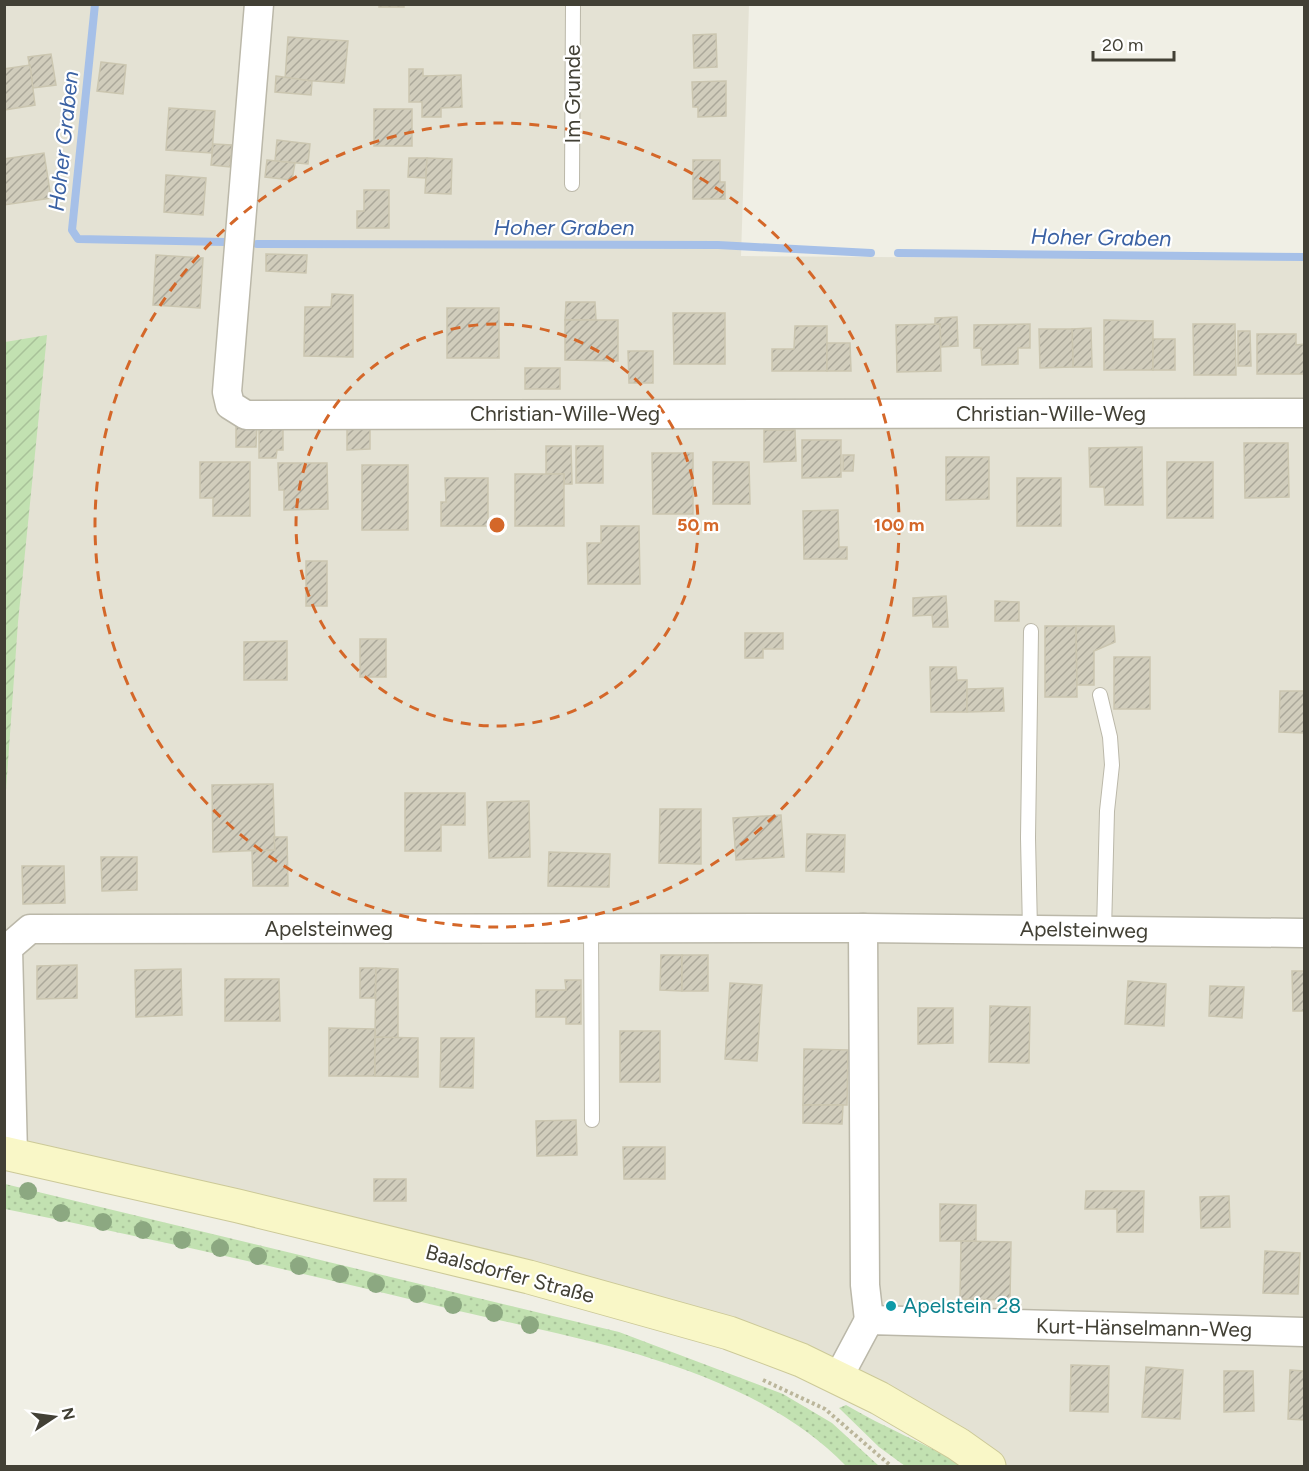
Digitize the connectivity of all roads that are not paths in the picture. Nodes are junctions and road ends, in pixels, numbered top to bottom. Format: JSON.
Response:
{"nodes":[{"id":1,"x":260,"y":4,"type":"edge"},
{"id":2,"x":573,"y":4,"type":"edge"},
{"id":3,"x":572,"y":184,"type":"dead end"},
{"id":4,"x":1305,"y":413,"type":"edge"},
{"id":5,"x":1031,"y":631,"type":"dead end"},
{"id":6,"x":1100,"y":695,"type":"dead end"},
{"id":7,"x":591,"y":928,"type":"junction"},
{"id":8,"x":863,"y":928,"type":"junction"},
{"id":9,"x":1030,"y":930,"type":"junction"},
{"id":10,"x":1104,"y":931,"type":"junction"},
{"id":11,"x":1305,"y":933,"type":"edge"},
{"id":12,"x":592,"y":1120,"type":"dead end"},
{"id":13,"x":9,"y":1154,"type":"edge"},
{"id":14,"x":868,"y":1320,"type":"junction"},
{"id":15,"x":1305,"y":1332,"type":"edge"},
{"id":16,"x":838,"y":1378,"type":"junction"},
{"id":17,"x":989,"y":1467,"type":"edge"}],
"edges":[{"from":1,"to":4,"type":"street","name":"Christian-Wille-Weg"},
{"from":2,"to":3,"type":"lane","name":"Im Grunde"},
{"from":5,"to":9,"type":"lane"},
{"from":6,"to":10,"type":"lane"},
{"from":7,"to":8,"type":"street","name":"Apelsteinweg"},
{"from":7,"to":12,"type":"lane"},
{"from":7,"to":13,"type":"street","name":"Apelsteinweg"},
{"from":8,"to":9,"type":"street","name":"Apelsteinweg"},
{"from":8,"to":14,"type":"street"},
{"from":9,"to":10,"type":"street","name":"Apelsteinweg"},
{"from":10,"to":11,"type":"street","name":"Apelsteinweg"},
{"from":13,"to":16,"type":"main road","name":"Baalsdorfer Straße"},
{"from":14,"to":15,"type":"street","name":"Kurt-Hänselmann-Weg"},
{"from":14,"to":16,"type":"street"},
{"from":16,"to":17,"type":"main road","name":"Baalsdorfer Straße"}]}
